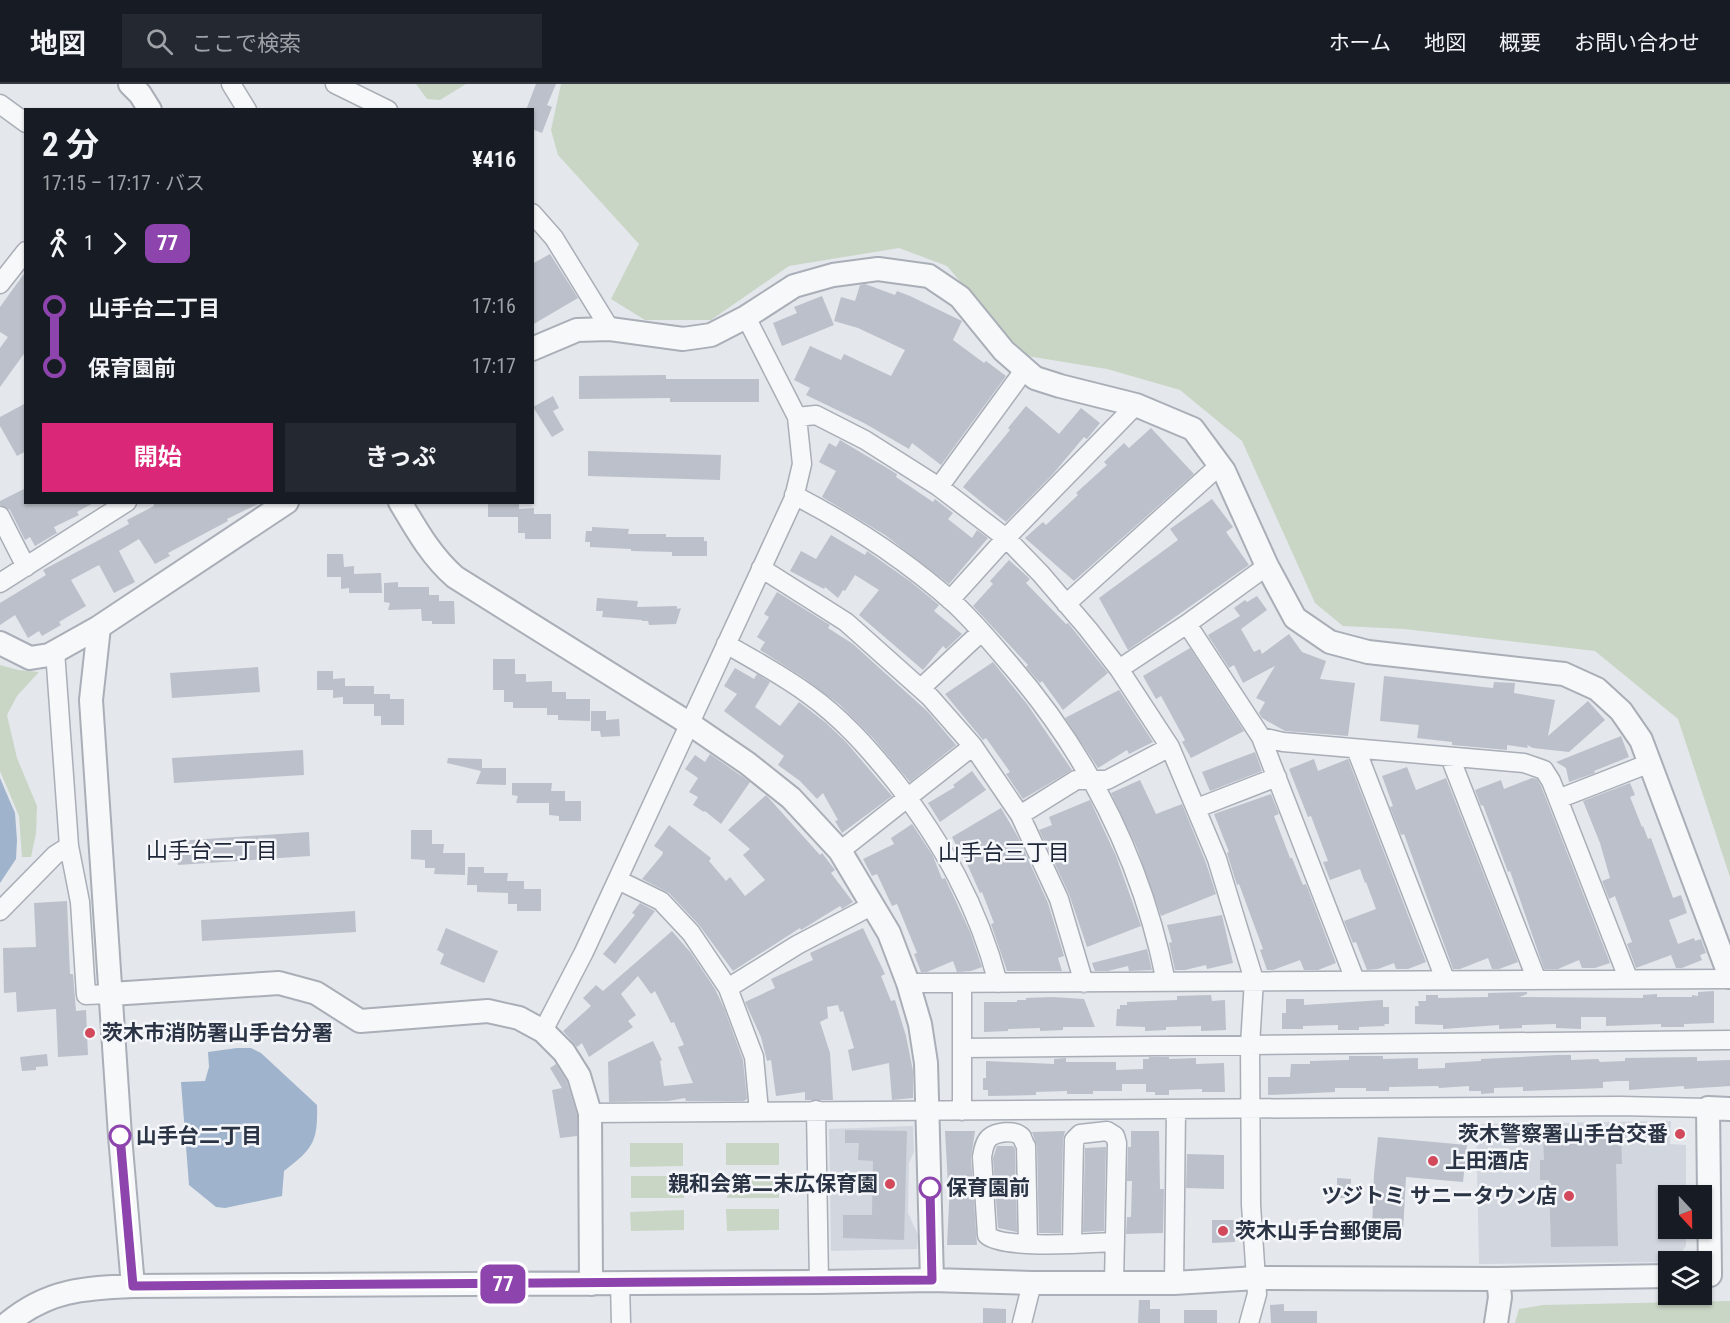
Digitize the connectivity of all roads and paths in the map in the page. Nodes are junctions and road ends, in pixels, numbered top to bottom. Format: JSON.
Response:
{"nodes":[{"id":1,"x":130,"y":84,"type":"edge"},
{"id":2,"x":231,"y":84,"type":"edge"},
{"id":3,"x":335,"y":84,"type":"edge"},
{"id":4,"x":0,"y":104,"type":"edge"},
{"id":5,"x":149,"y":108,"type":"edge"},
{"id":6,"x":246,"y":108,"type":"edge"},
{"id":7,"x":384,"y":108,"type":"edge"},
{"id":8,"x":24,"y":122,"type":"edge"},
{"id":9,"x":534,"y":215,"type":"edge"},
{"id":10,"x":24,"y":254,"type":"edge"},
{"id":11,"x":0,"y":284,"type":"edge"},
{"id":12,"x":746,"y":317,"type":"junction"},
{"id":13,"x":610,"y":329,"type":"junction"},
{"id":14,"x":534,"y":348,"type":"edge"},
{"id":15,"x":1025,"y":369,"type":"junction"},
{"id":16,"x":1136,"y":405,"type":"junction"},
{"id":17,"x":797,"y":417,"type":"junction"},
{"id":18,"x":1220,"y":465,"type":"junction"},
{"id":19,"x":939,"y":487,"type":"junction"},
{"id":20,"x":794,"y":495,"type":"junction"},
{"id":21,"x":124,"y":504,"type":"edge"},
{"id":22,"x":284,"y":504,"type":"edge"},
{"id":23,"x":401,"y":504,"type":"edge"},
{"id":24,"x":0,"y":516,"type":"edge"},
{"id":25,"x":1006,"y":538,"type":"junction"},
{"id":26,"x":1267,"y":566,"type":"junction"},
{"id":27,"x":26,"y":567,"type":"junction"},
{"id":28,"x":760,"y":568,"type":"junction"},
{"id":29,"x":0,"y":584,"type":"edge"},
{"id":30,"x":950,"y":600,"type":"junction"},
{"id":31,"x":1066,"y":604,"type":"junction"},
{"id":32,"x":1187,"y":624,"type":"junction"},
{"id":33,"x":99,"y":627,"type":"junction"},
{"id":34,"x":981,"y":632,"type":"junction"},
{"id":35,"x":0,"y":643,"type":"edge"},
{"id":36,"x":726,"y":644,"type":"junction"},
{"id":37,"x":55,"y":651,"type":"junction"},
{"id":38,"x":1119,"y":669,"type":"junction"},
{"id":39,"x":921,"y":688,"type":"junction"},
{"id":40,"x":690,"y":724,"type":"junction"},
{"id":41,"x":1261,"y":737,"type":"junction"},
{"id":42,"x":973,"y":746,"type":"junction"},
{"id":43,"x":1170,"y":747,"type":"junction"},
{"id":44,"x":1356,"y":749,"type":"junction"},
{"id":45,"x":1450,"y":757,"type":"junction"},
{"id":46,"x":1650,"y":764,"type":"junction"},
{"id":47,"x":1276,"y":777,"type":"junction"},
{"id":48,"x":1094,"y":780,"type":"junction"},
{"id":49,"x":907,"y":798,"type":"junction"},
{"id":50,"x":1558,"y":799,"type":"junction"},
{"id":51,"x":1197,"y":808,"type":"junction"},
{"id":52,"x":1020,"y":815,"type":"junction"},
{"id":53,"x":69,"y":846,"type":"junction"},
{"id":54,"x":840,"y":850,"type":"junction"},
{"id":55,"x":618,"y":880,"type":"junction"},
{"id":56,"x":873,"y":905,"type":"junction"},
{"id":57,"x":0,"y":911,"type":"edge"},
{"id":58,"x":1536,"y":978,"type":"junction"},
{"id":59,"x":1628,"y":978,"type":"junction"},
{"id":60,"x":1730,"y":978,"type":"edge"},
{"id":61,"x":1445,"y":979,"type":"junction"},
{"id":62,"x":1254,"y":980,"type":"junction"},
{"id":63,"x":1355,"y":980,"type":"junction"},
{"id":64,"x":1166,"y":982,"type":"junction"},
{"id":65,"x":908,"y":983,"type":"junction"},
{"id":66,"x":962,"y":983,"type":"junction"},
{"id":67,"x":998,"y":983,"type":"junction"},
{"id":68,"x":1084,"y":983,"type":"junction"},
{"id":69,"x":728,"y":988,"type":"junction"},
{"id":70,"x":111,"y":994,"type":"junction"},
{"id":71,"x":543,"y":1031,"type":"junction"},
{"id":72,"x":1730,"y":1041,"type":"edge"},
{"id":73,"x":1250,"y":1045,"type":"junction"},
{"id":74,"x":962,"y":1048,"type":"junction"},
{"id":75,"x":1176,"y":1109,"type":"junction"},
{"id":76,"x":1251,"y":1109,"type":"junction"},
{"id":77,"x":1719,"y":1109,"type":"edge"},
{"id":78,"x":816,"y":1110,"type":"junction"},
{"id":79,"x":759,"y":1111,"type":"junction"},
{"id":80,"x":962,"y":1111,"type":"junction"},
{"id":81,"x":927,"y":1112,"type":"junction"},
{"id":82,"x":590,"y":1113,"type":"junction"},
{"id":83,"x":1115,"y":1242,"type":"junction"},
{"id":84,"x":1028,"y":1243,"type":"junction"},
{"id":85,"x":1072,"y":1243,"type":"junction"},
{"id":86,"x":1714,"y":1275,"type":"edge"},
{"id":87,"x":1658,"y":1276,"type":"edge"},
{"id":88,"x":1257,"y":1278,"type":"junction"},
{"id":89,"x":1498,"y":1279,"type":"junction"},
{"id":90,"x":932,"y":1280,"type":"junction"},
{"id":91,"x":819,"y":1282,"type":"junction"},
{"id":92,"x":620,"y":1283,"type":"junction"},
{"id":93,"x":1032,"y":1283,"type":"junction"},
{"id":94,"x":1114,"y":1283,"type":"junction"},
{"id":95,"x":1174,"y":1283,"type":"junction"},
{"id":96,"x":591,"y":1284,"type":"junction"},
{"id":97,"x":133,"y":1286,"type":"junction"},
{"id":98,"x":8,"y":1323,"type":"edge"},
{"id":99,"x":621,"y":1323,"type":"edge"},
{"id":100,"x":1022,"y":1323,"type":"edge"},
{"id":101,"x":1249,"y":1323,"type":"edge"},
{"id":102,"x":1496,"y":1323,"type":"edge"}],
"edges":[{"from":1,"to":5,"type":"street"},
{"from":2,"to":6,"type":"street"},
{"from":3,"to":7,"type":"street"},
{"from":4,"to":8,"type":"street"},
{"from":9,"to":13,"type":"street"},
{"from":10,"to":11,"type":"street"},
{"from":12,"to":13,"type":"street"},
{"from":12,"to":15,"type":"street"},
{"from":12,"to":17,"type":"street"},
{"from":13,"to":14,"type":"street"},
{"from":15,"to":16,"type":"street"},
{"from":15,"to":19,"type":"street"},
{"from":16,"to":18,"type":"street"},
{"from":16,"to":25,"type":"street"},
{"from":17,"to":19,"type":"street"},
{"from":17,"to":20,"type":"street"},
{"from":18,"to":26,"type":"street"},
{"from":18,"to":31,"type":"street"},
{"from":19,"to":25,"type":"street"},
{"from":20,"to":28,"type":"street"},
{"from":20,"to":30,"type":"street"},
{"from":21,"to":27,"type":"street"},
{"from":22,"to":33,"type":"street"},
{"from":23,"to":40,"type":"street"},
{"from":24,"to":27,"type":"street"},
{"from":25,"to":30,"type":"street"},
{"from":25,"to":31,"type":"street"},
{"from":26,"to":32,"type":"street"},
{"from":26,"to":46,"type":"street"},
{"from":27,"to":29,"type":"street"},
{"from":28,"to":36,"type":"street"},
{"from":28,"to":39,"type":"street"},
{"from":30,"to":34,"type":"street"},
{"from":31,"to":38,"type":"street"},
{"from":32,"to":38,"type":"street"},
{"from":32,"to":41,"type":"street"},
{"from":33,"to":37,"type":"street"},
{"from":33,"to":70,"type":"street"},
{"from":34,"to":39,"type":"street"},
{"from":34,"to":48,"type":"street"},
{"from":35,"to":37,"type":"street"},
{"from":36,"to":40,"type":"street"},
{"from":36,"to":49,"type":"street"},
{"from":37,"to":53,"type":"street"},
{"from":38,"to":43,"type":"street"},
{"from":39,"to":42,"type":"street"},
{"from":40,"to":54,"type":"street"},
{"from":40,"to":55,"type":"street"},
{"from":41,"to":44,"type":"street"},
{"from":41,"to":47,"type":"street"},
{"from":42,"to":49,"type":"street"},
{"from":42,"to":52,"type":"street"},
{"from":43,"to":48,"type":"street"},
{"from":43,"to":51,"type":"street"},
{"from":44,"to":45,"type":"street"},
{"from":44,"to":61,"type":"street"},
{"from":45,"to":50,"type":"street"},
{"from":45,"to":58,"type":"street"},
{"from":46,"to":50,"type":"street"},
{"from":46,"to":60,"type":"street"},
{"from":47,"to":51,"type":"street"},
{"from":47,"to":63,"type":"street"},
{"from":48,"to":52,"type":"street"},
{"from":48,"to":64,"type":"street"},
{"from":49,"to":54,"type":"street"},
{"from":49,"to":67,"type":"street"},
{"from":50,"to":59,"type":"street"},
{"from":51,"to":62,"type":"street"},
{"from":52,"to":68,"type":"street"},
{"from":53,"to":57,"type":"street"},
{"from":53,"to":70,"type":"street"},
{"from":54,"to":56,"type":"street"},
{"from":55,"to":69,"type":"street"},
{"from":55,"to":71,"type":"street"},
{"from":56,"to":65,"type":"street"},
{"from":56,"to":69,"type":"street"},
{"from":58,"to":59,"type":"street"},
{"from":58,"to":61,"type":"street"},
{"from":59,"to":60,"type":"street"},
{"from":61,"to":63,"type":"street"},
{"from":62,"to":63,"type":"street"},
{"from":62,"to":64,"type":"street"},
{"from":62,"to":73,"type":"street"},
{"from":64,"to":68,"type":"street"},
{"from":65,"to":66,"type":"street"},
{"from":65,"to":81,"type":"street"},
{"from":66,"to":67,"type":"street"},
{"from":66,"to":74,"type":"street"},
{"from":67,"to":68,"type":"street"},
{"from":69,"to":79,"type":"street"},
{"from":70,"to":71,"type":"street"},
{"from":70,"to":97,"type":"street"},
{"from":71,"to":82,"type":"street"},
{"from":72,"to":73,"type":"street"},
{"from":73,"to":74,"type":"street"},
{"from":73,"to":76,"type":"street"},
{"from":74,"to":80,"type":"street"},
{"from":75,"to":76,"type":"street"},
{"from":75,"to":80,"type":"street"},
{"from":75,"to":95,"type":"street"},
{"from":76,"to":77,"type":"street"},
{"from":76,"to":88,"type":"street"},
{"from":77,"to":86,"type":"street"},
{"from":78,"to":79,"type":"street"},
{"from":78,"to":81,"type":"street"},
{"from":78,"to":91,"type":"street"},
{"from":79,"to":82,"type":"street"},
{"from":80,"to":81,"type":"street"},
{"from":81,"to":90,"type":"street"},
{"from":82,"to":96,"type":"street"},
{"from":83,"to":85,"type":"street"},
{"from":83,"to":85,"type":"street"},
{"from":83,"to":94,"type":"street"},
{"from":84,"to":84,"type":"street"},
{"from":84,"to":85,"type":"street"},
{"from":87,"to":89,"type":"street"},
{"from":88,"to":89,"type":"street"},
{"from":88,"to":95,"type":"street"},
{"from":88,"to":101,"type":"street"},
{"from":89,"to":102,"type":"street"},
{"from":90,"to":91,"type":"street"},
{"from":90,"to":93,"type":"street"},
{"from":91,"to":92,"type":"street"},
{"from":92,"to":96,"type":"street"},
{"from":92,"to":99,"type":"street"},
{"from":93,"to":94,"type":"street"},
{"from":93,"to":100,"type":"street"},
{"from":94,"to":95,"type":"street"},
{"from":96,"to":97,"type":"street"},
{"from":97,"to":98,"type":"street"}]}
